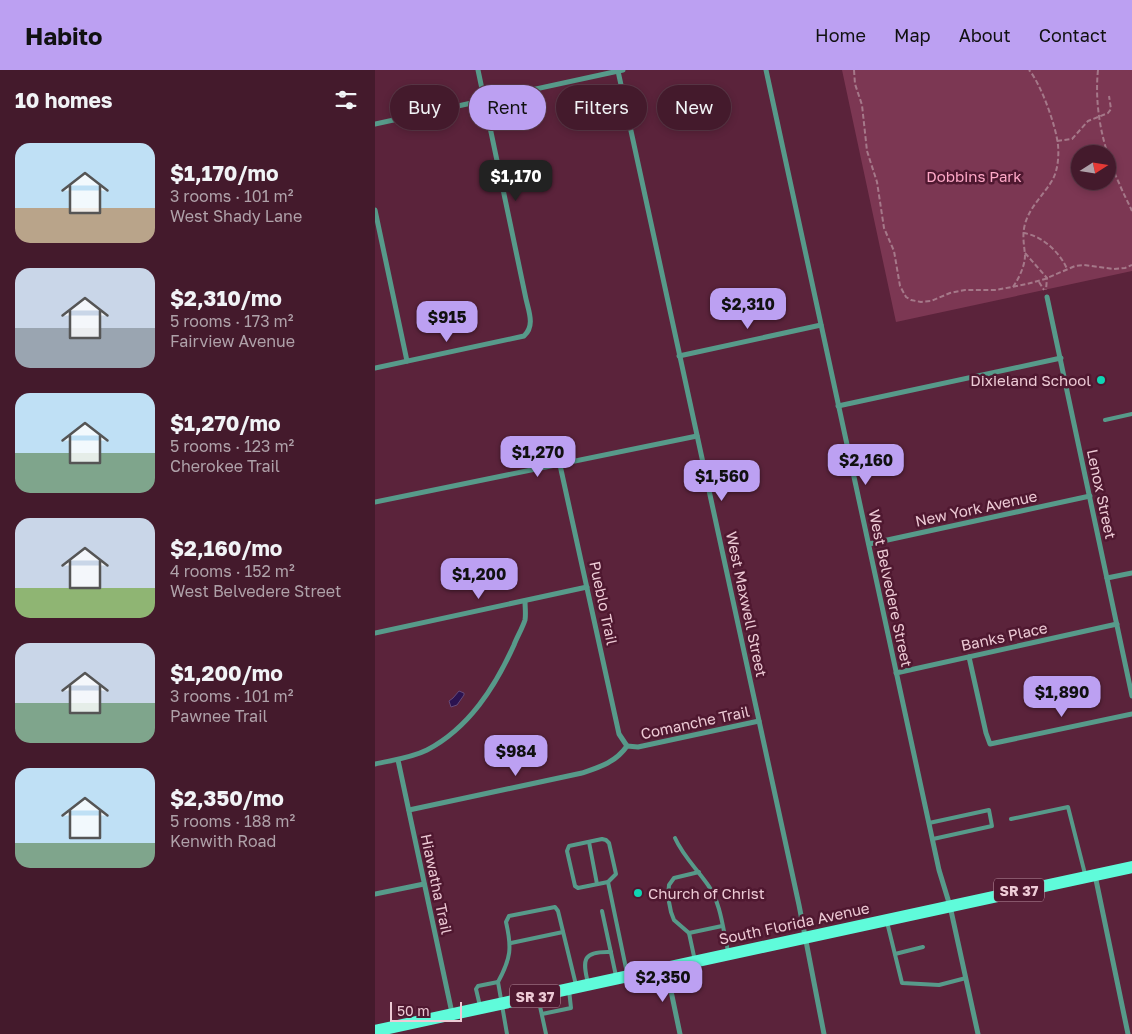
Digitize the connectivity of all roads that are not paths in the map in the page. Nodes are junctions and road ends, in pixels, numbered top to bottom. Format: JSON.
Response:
{"nodes":[{"id":1,"x":478,"y":70,"type":"edge"},
{"id":2,"x":620,"y":70,"type":"edge"},
{"id":3,"x":766,"y":70,"type":"edge"},
{"id":4,"x":480,"y":85,"type":"edge"},
{"id":5,"x":546,"y":86,"type":"edge"},
{"id":6,"x":469,"y":103,"type":"edge"},
{"id":7,"x":375,"y":124,"type":"edge"},
{"id":8,"x":489,"y":130,"type":"edge"},
{"id":9,"x":375,"y":210,"type":"edge"},
{"id":10,"x":1047,"y":297,"type":"dead end"},
{"id":11,"x":821,"y":325,"type":"junction"},
{"id":12,"x":679,"y":356,"type":"junction"},
{"id":13,"x":1061,"y":358,"type":"junction"},
{"id":14,"x":407,"y":361,"type":"junction"},
{"id":15,"x":375,"y":368,"type":"edge"},
{"id":16,"x":838,"y":406,"type":"junction"},
{"id":17,"x":1132,"y":414,"type":"edge"},
{"id":18,"x":1105,"y":420,"type":"dead end"},
{"id":19,"x":697,"y":436,"type":"junction"},
{"id":20,"x":561,"y":465,"type":"junction"},
{"id":21,"x":1090,"y":496,"type":"junction"},
{"id":22,"x":375,"y":502,"type":"edge"},
{"id":23,"x":869,"y":544,"type":"junction"},
{"id":24,"x":1132,"y":573,"type":"edge"},
{"id":25,"x":1107,"y":578,"type":"junction"},
{"id":26,"x":587,"y":587,"type":"junction"},
{"id":27,"x":525,"y":601,"type":"junction"},
{"id":28,"x":1117,"y":624,"type":"junction"},
{"id":29,"x":375,"y":633,"type":"edge"},
{"id":30,"x":969,"y":657,"type":"junction"},
{"id":31,"x":896,"y":673,"type":"junction"},
{"id":32,"x":1132,"y":696,"type":"edge"},
{"id":33,"x":1132,"y":714,"type":"edge"},
{"id":34,"x":759,"y":721,"type":"junction"},
{"id":35,"x":627,"y":746,"type":"junction"},
{"id":36,"x":398,"y":760,"type":"junction"},
{"id":37,"x":375,"y":764,"type":"edge"},
{"id":38,"x":409,"y":810,"type":"junction"},
{"id":39,"x":1011,"y":819,"type":"dead end"},
{"id":40,"x":929,"y":823,"type":"junction"},
{"id":41,"x":675,"y":838,"type":"dead end"},
{"id":42,"x":933,"y":839,"type":"junction"},
{"id":43,"x":589,"y":842,"type":"junction"},
{"id":44,"x":1132,"y":867,"type":"edge"},
{"id":45,"x":699,"y":872,"type":"junction"},
{"id":46,"x":1090,"y":876,"type":"junction"},
{"id":47,"x":608,"y":882,"type":"junction"},
{"id":48,"x":424,"y":884,"type":"junction"},
{"id":49,"x":597,"y":884,"type":"junction"},
{"id":50,"x":375,"y":894,"type":"edge"},
{"id":51,"x":950,"y":906,"type":"junction"},
{"id":52,"x":602,"y":911,"type":"dead end"},
{"id":53,"x":887,"y":920,"type":"junction"},
{"id":54,"x":722,"y":926,"type":"junction"},
{"id":55,"x":563,"y":932,"type":"junction"},
{"id":56,"x":689,"y":933,"type":"junction"},
{"id":57,"x":804,"y":937,"type":"junction"},
{"id":58,"x":511,"y":943,"type":"junction"},
{"id":59,"x":923,"y":948,"type":"dead end"},
{"id":60,"x":611,"y":952,"type":"junction"},
{"id":61,"x":728,"y":954,"type":"junction"},
{"id":62,"x":895,"y":954,"type":"junction"},
{"id":63,"x":695,"y":961,"type":"junction"},
{"id":64,"x":665,"y":967,"type":"junction"},
{"id":65,"x":622,"y":977,"type":"junction"},
{"id":66,"x":966,"y":978,"type":"junction"},
{"id":67,"x":498,"y":982,"type":"junction"},
{"id":68,"x":578,"y":986,"type":"junction"},
{"id":69,"x":538,"y":995,"type":"junction"},
{"id":70,"x":502,"y":1003,"type":"junction"},
{"id":71,"x":480,"y":1008,"type":"junction"},
{"id":72,"x":452,"y":1014,"type":"junction"},
{"id":73,"x":542,"y":1014,"type":"junction"},
{"id":74,"x":375,"y":1031,"type":"edge"},
{"id":75,"x":507,"y":1034,"type":"edge"},
{"id":76,"x":546,"y":1034,"type":"edge"},
{"id":77,"x":680,"y":1034,"type":"edge"},
{"id":78,"x":824,"y":1034,"type":"edge"},
{"id":79,"x":978,"y":1034,"type":"edge"},
{"id":80,"x":1128,"y":1034,"type":"edge"}],
"edges":[{"from":1,"to":4,"type":"street"},
{"from":2,"to":5,"type":"street"},
{"from":2,"to":12,"type":"street","name":"West Maxwell Street"},
{"from":3,"to":11,"type":"street","name":"West Belvedere Street"},
{"from":6,"to":7,"type":"street"},
{"from":8,"to":14,"type":"street"},
{"from":9,"to":14,"type":"street"},
{"from":10,"to":13,"type":"street","name":"Lenox Street"},
{"from":11,"to":12,"type":"street"},
{"from":11,"to":16,"type":"street","name":"West Belvedere Street"},
{"from":12,"to":19,"type":"street","name":"West Maxwell Street"},
{"from":13,"to":16,"type":"street"},
{"from":13,"to":21,"type":"street","name":"Lenox Street"},
{"from":14,"to":15,"type":"street"},
{"from":16,"to":23,"type":"street","name":"West Belvedere Street"},
{"from":17,"to":18,"type":"lane"},
{"from":19,"to":20,"type":"street"},
{"from":19,"to":34,"type":"street","name":"West Maxwell Street"},
{"from":20,"to":22,"type":"street"},
{"from":20,"to":26,"type":"street","name":"Pueblo Trail"},
{"from":21,"to":23,"type":"street","name":"New York Avenue"},
{"from":21,"to":25,"type":"street","name":"Lenox Street"},
{"from":23,"to":31,"type":"street","name":"West Belvedere Street"},
{"from":24,"to":25,"type":"street"},
{"from":25,"to":28,"type":"street","name":"Lenox Street"},
{"from":26,"to":27,"type":"street"},
{"from":26,"to":35,"type":"street","name":"Pueblo Trail"},
{"from":27,"to":29,"type":"street"},
{"from":27,"to":36,"type":"street"},
{"from":28,"to":30,"type":"street","name":"Banks Place"},
{"from":28,"to":32,"type":"street","name":"Lenox Street"},
{"from":30,"to":31,"type":"street","name":"Banks Place"},
{"from":30,"to":33,"type":"street"},
{"from":31,"to":40,"type":"street","name":"West Belvedere Street"},
{"from":34,"to":35,"type":"street","name":"Comanche Trail"},
{"from":34,"to":57,"type":"street","name":"West Maxwell Street"},
{"from":35,"to":38,"type":"street","name":"Comanche Trail"},
{"from":36,"to":37,"type":"street"},
{"from":36,"to":38,"type":"street","name":"Hiawatha Trail"},
{"from":38,"to":48,"type":"street","name":"Hiawatha Trail"},
{"from":39,"to":46,"type":"lane"},
{"from":40,"to":42,"type":"street","name":"West Belvedere Street"},
{"from":40,"to":42,"type":"lane"},
{"from":41,"to":45,"type":"lane"},
{"from":42,"to":51,"type":"street","name":"West Belvedere Street"},
{"from":43,"to":47,"type":"lane"},
{"from":43,"to":49,"type":"lane"},
{"from":43,"to":49,"type":"lane"},
{"from":44,"to":46,"type":"main road","name":"South Florida Avenue","number":"SR 37"},
{"from":45,"to":54,"type":"lane"},
{"from":45,"to":56,"type":"lane"},
{"from":46,"to":51,"type":"main road","name":"South Florida Avenue","number":"SR 37"},
{"from":46,"to":80,"type":"street"},
{"from":47,"to":49,"type":"lane"},
{"from":47,"to":65,"type":"lane"},
{"from":48,"to":50,"type":"street"},
{"from":48,"to":72,"type":"street","name":"Hiawatha Trail"},
{"from":51,"to":53,"type":"main road","name":"South Florida Avenue","number":"SR 37"},
{"from":51,"to":66,"type":"street","name":"West Belvedere Street"},
{"from":52,"to":60,"type":"lane"},
{"from":53,"to":57,"type":"main road","name":"South Florida Avenue","number":"SR 37"},
{"from":53,"to":62,"type":"lane"},
{"from":54,"to":56,"type":"lane"},
{"from":54,"to":61,"type":"lane"},
{"from":55,"to":58,"type":"lane"},
{"from":55,"to":58,"type":"lane"},
{"from":55,"to":68,"type":"lane"},
{"from":56,"to":63,"type":"lane"},
{"from":57,"to":61,"type":"main road","name":"South Florida Avenue","number":"SR 37"},
{"from":57,"to":78,"type":"street","name":"West Maxwell Street"},
{"from":58,"to":67,"type":"lane"},
{"from":59,"to":62,"type":"lane"},
{"from":60,"to":65,"type":"lane"},
{"from":60,"to":68,"type":"lane"},
{"from":61,"to":63,"type":"main road","name":"South Florida Avenue","number":"SR 37"},
{"from":62,"to":66,"type":"lane"},
{"from":63,"to":64,"type":"main road","name":"South Florida Avenue","number":"SR 37"},
{"from":64,"to":65,"type":"main road","name":"South Florida Avenue","number":"SR 37"},
{"from":64,"to":77,"type":"street"},
{"from":65,"to":68,"type":"main road","name":"South Florida Avenue","number":"SR 37"},
{"from":66,"to":79,"type":"street","name":"West Belvedere Street"},
{"from":67,"to":70,"type":"lane"},
{"from":67,"to":71,"type":"lane"},
{"from":68,"to":69,"type":"main road","name":"South Florida Avenue","number":"SR 37"},
{"from":68,"to":73,"type":"lane"},
{"from":69,"to":70,"type":"main road","name":"South Florida Avenue","number":"SR 37"},
{"from":69,"to":73,"type":"lane"},
{"from":70,"to":71,"type":"main road","name":"South Florida Avenue","number":"SR 37"},
{"from":70,"to":75,"type":"lane"},
{"from":71,"to":72,"type":"main road","name":"South Florida Avenue","number":"SR 37"},
{"from":72,"to":74,"type":"main road","name":"South Florida Avenue","number":"SR 37"},
{"from":73,"to":76,"type":"lane"}]}
